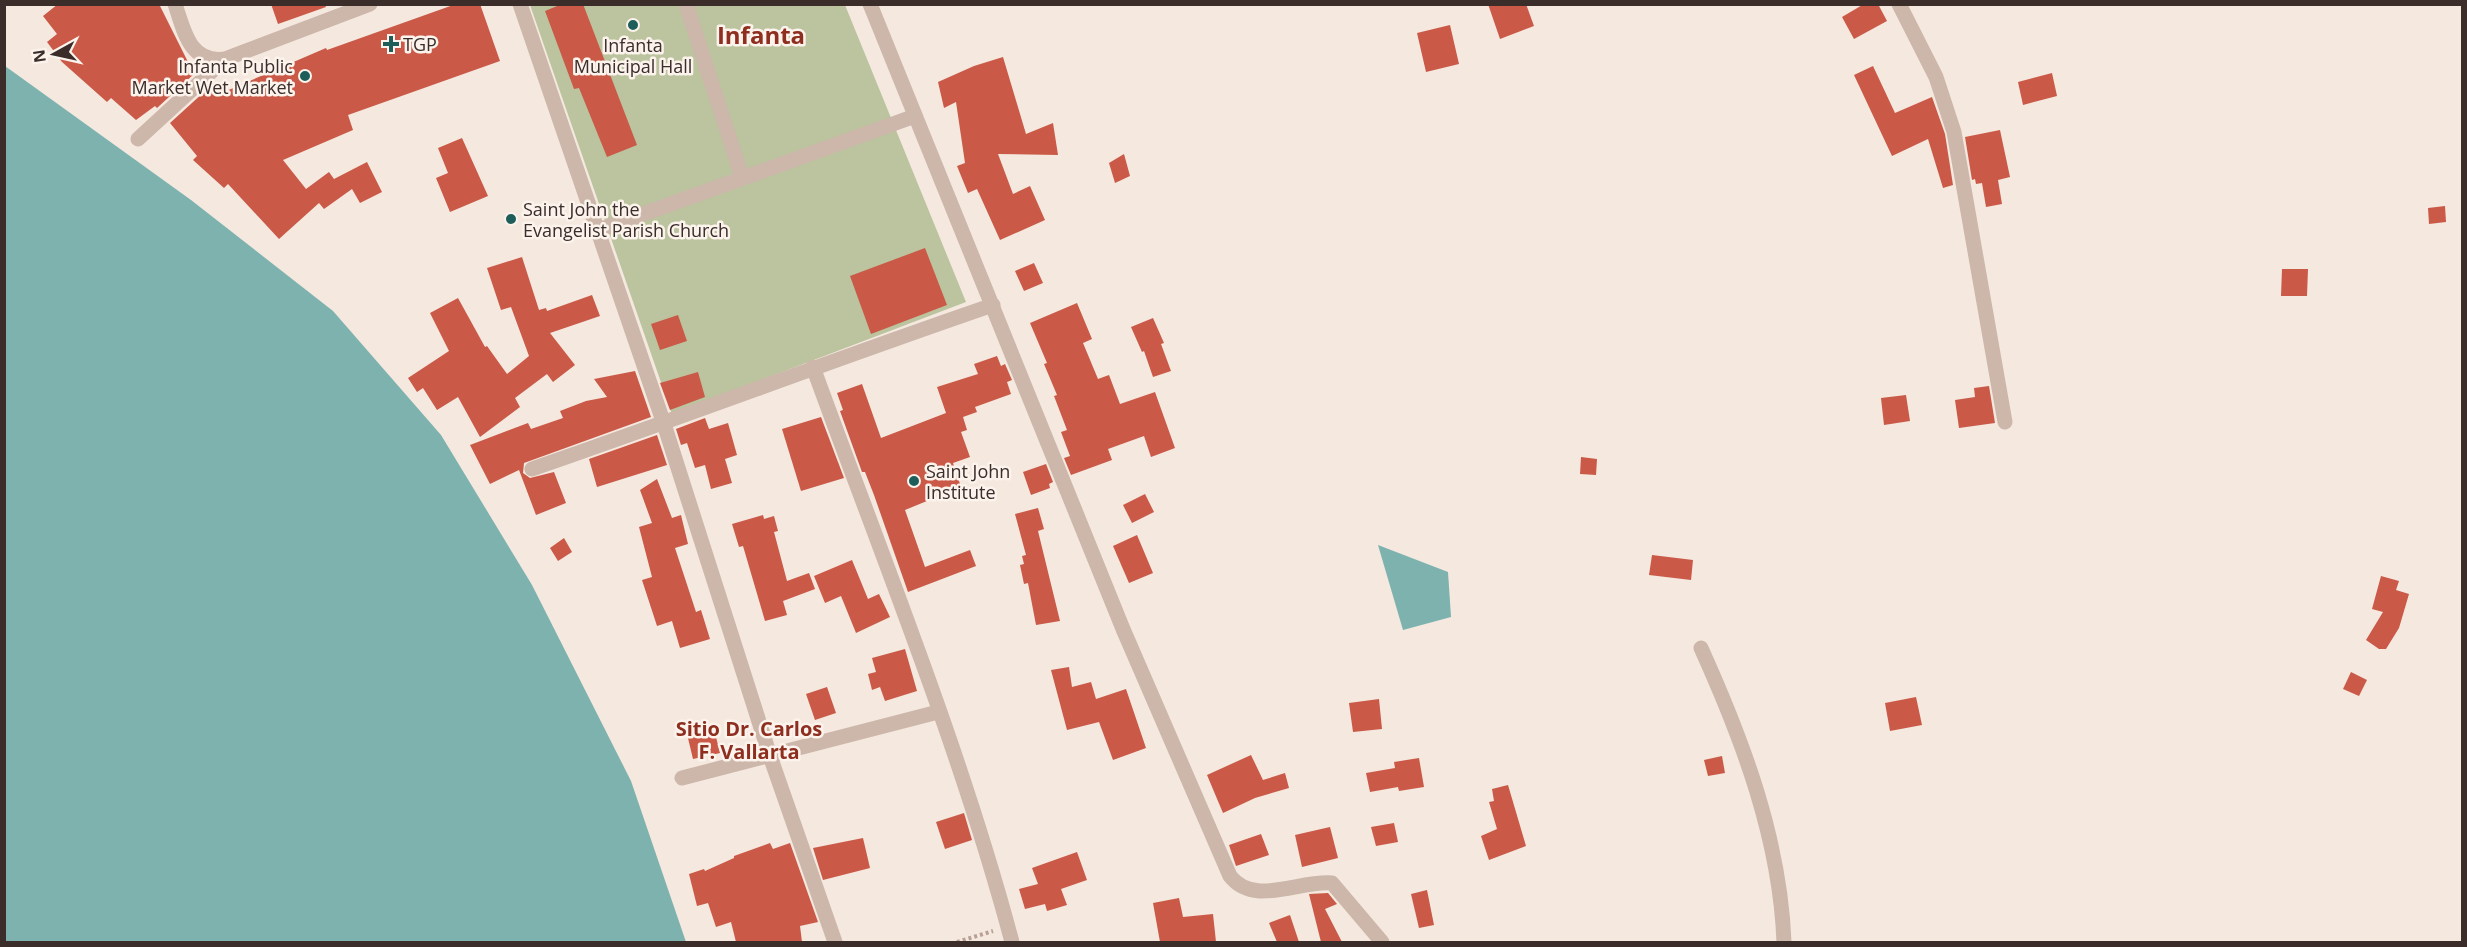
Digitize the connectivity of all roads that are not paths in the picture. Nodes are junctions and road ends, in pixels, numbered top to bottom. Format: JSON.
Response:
{"nodes":[{"id":1,"x":176,"y":4,"type":"edge"},
{"id":2,"x":520,"y":4,"type":"edge"},
{"id":3,"x":686,"y":4,"type":"edge"},
{"id":4,"x":870,"y":4,"type":"edge"},
{"id":5,"x":1899,"y":4,"type":"edge"},
{"id":6,"x":360,"y":6,"type":"edge"},
{"id":7,"x":214,"y":61,"type":"junction"},
{"id":8,"x":915,"y":116,"type":"junction"},
{"id":9,"x":138,"y":139,"type":"dead end"},
{"id":10,"x":742,"y":177,"type":"junction"},
{"id":11,"x":596,"y":231,"type":"junction"},
{"id":12,"x":993,"y":305,"type":"junction"},
{"id":13,"x":813,"y":367,"type":"junction"},
{"id":14,"x":2005,"y":422,"type":"dead end"},
{"id":15,"x":664,"y":424,"type":"junction"},
{"id":16,"x":532,"y":469,"type":"dead end"},
{"id":17,"x":1701,"y":648,"type":"dead end"},
{"id":18,"x":938,"y":712,"type":"junction"},
{"id":19,"x":770,"y":756,"type":"junction"},
{"id":20,"x":682,"y":778,"type":"dead end"},
{"id":21,"x":835,"y":942,"type":"edge"},
{"id":22,"x":1012,"y":942,"type":"edge"},
{"id":23,"x":1382,"y":942,"type":"edge"},
{"id":24,"x":1784,"y":942,"type":"edge"}],
"edges":[{"from":1,"to":7,"type":"street"},
{"from":2,"to":11,"type":"street"},
{"from":3,"to":10,"type":"street"},
{"from":4,"to":8,"type":"street"},
{"from":5,"to":14,"type":"street"},
{"from":6,"to":7,"type":"street"},
{"from":7,"to":9,"type":"street"},
{"from":8,"to":10,"type":"street"},
{"from":8,"to":12,"type":"street"},
{"from":10,"to":11,"type":"street"},
{"from":11,"to":15,"type":"street"},
{"from":12,"to":13,"type":"street"},
{"from":12,"to":23,"type":"street"},
{"from":13,"to":15,"type":"street"},
{"from":13,"to":18,"type":"street"},
{"from":15,"to":16,"type":"street"},
{"from":15,"to":19,"type":"street"},
{"from":17,"to":24,"type":"street"},
{"from":18,"to":19,"type":"street"},
{"from":18,"to":22,"type":"street"},
{"from":19,"to":20,"type":"street"},
{"from":19,"to":21,"type":"street"}]}
